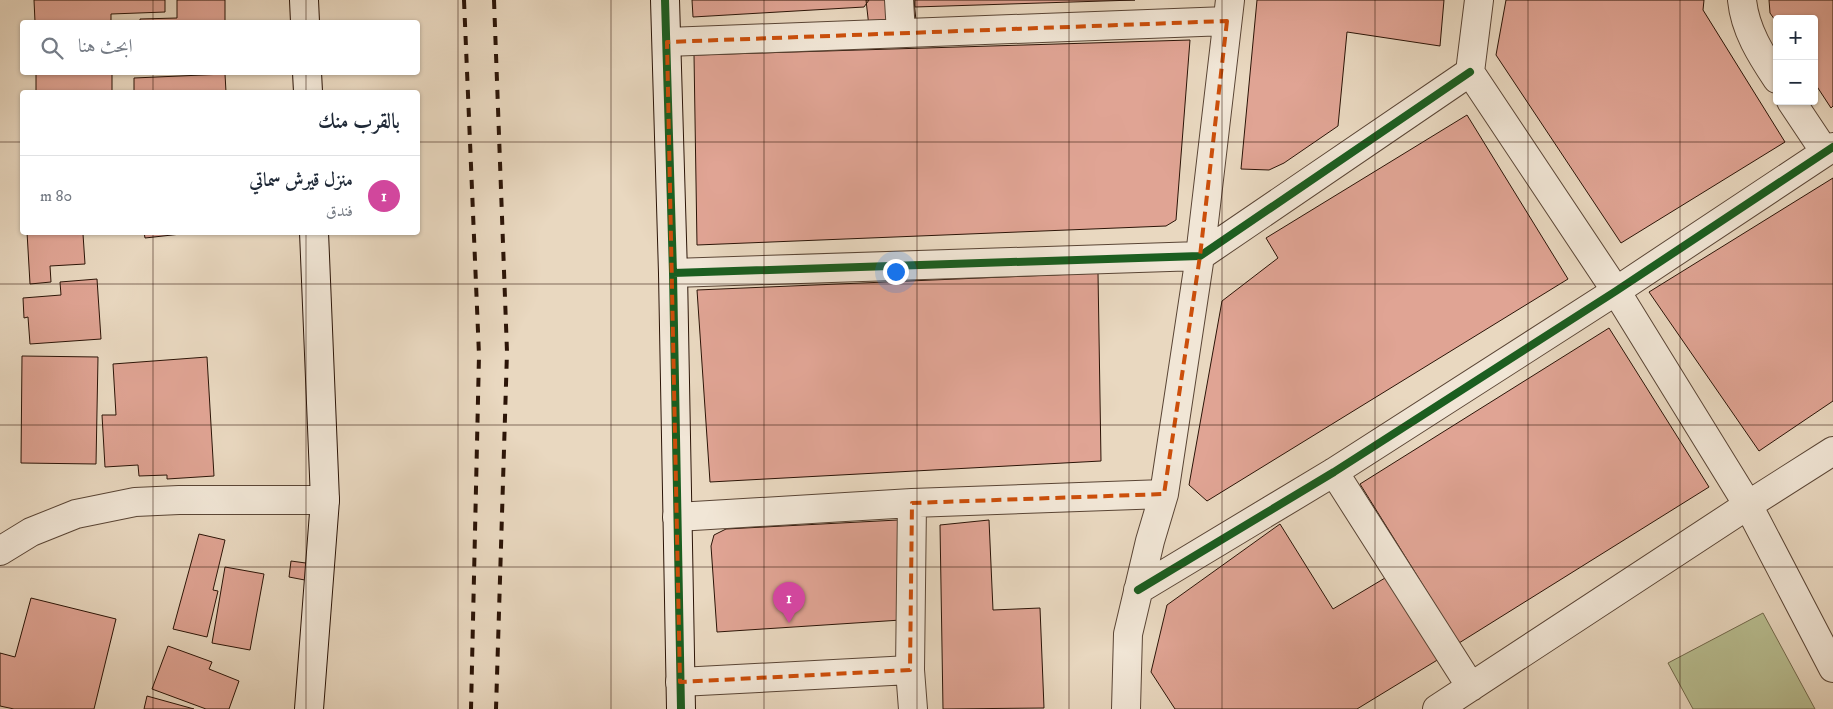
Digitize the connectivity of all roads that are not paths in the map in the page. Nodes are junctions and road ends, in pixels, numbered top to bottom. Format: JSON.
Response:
{"nodes":[{"id":1,"x":304,"y":0,"type":"edge"},
{"id":2,"x":665,"y":0,"type":"edge"},
{"id":3,"x":899,"y":0,"type":"edge"},
{"id":4,"x":1479,"y":0,"type":"edge"},
{"id":5,"x":1742,"y":0,"type":"edge"},
{"id":6,"x":1229,"y":10,"type":"edge"},
{"id":7,"x":305,"y":20,"type":"edge"},
{"id":8,"x":901,"y":33,"type":"junction"},
{"id":9,"x":667,"y":42,"type":"junction"},
{"id":10,"x":1470,"y":72,"type":"junction"},
{"id":11,"x":1773,"y":73,"type":"edge"},
{"id":12,"x":307,"y":75,"type":"edge"},
{"id":13,"x":308,"y":90,"type":"edge"},
{"id":14,"x":1795,"y":105,"type":"edge"},
{"id":15,"x":1829,"y":150,"type":"edge"},
{"id":16,"x":314,"y":235,"type":"edge"},
{"id":17,"x":1200,"y":256,"type":"junction"},
{"id":18,"x":674,"y":274,"type":"junction"},
{"id":19,"x":1616,"y":291,"type":"junction"},
{"id":20,"x":1833,"y":451,"type":"edge"},
{"id":21,"x":1334,"y":472,"type":"junction"},
{"id":22,"x":1164,"y":494,"type":"junction"},
{"id":23,"x":325,"y":500,"type":"junction"},
{"id":24,"x":912,"y":503,"type":"junction"},
{"id":25,"x":1748,"y":505,"type":"junction"},
{"id":26,"x":677,"y":517,"type":"junction"},
{"id":27,"x":0,"y":551,"type":"edge"},
{"id":28,"x":1138,"y":590,"type":"junction"},
{"id":29,"x":1833,"y":668,"type":"edge"},
{"id":30,"x":910,"y":670,"type":"junction"},
{"id":31,"x":680,"y":682,"type":"junction"},
{"id":32,"x":1471,"y":687,"type":"junction"},
{"id":33,"x":310,"y":709,"type":"edge"},
{"id":34,"x":681,"y":709,"type":"edge"},
{"id":35,"x":913,"y":709,"type":"edge"},
{"id":36,"x":1126,"y":709,"type":"edge"},
{"id":37,"x":1437,"y":709,"type":"edge"}],
"edges":[{"from":1,"to":7,"type":"street"},
{"from":2,"to":9,"type":"street"},
{"from":3,"to":8,"type":"street"},
{"from":4,"to":10,"type":"street"},
{"from":5,"to":11,"type":"street"},
{"from":6,"to":8,"type":"street"},
{"from":6,"to":17,"type":"street"},
{"from":8,"to":9,"type":"street"},
{"from":9,"to":18,"type":"street"},
{"from":10,"to":17,"type":"street"},
{"from":10,"to":19,"type":"street"},
{"from":12,"to":13,"type":"street"},
{"from":14,"to":15,"type":"street"},
{"from":15,"to":19,"type":"street"},
{"from":16,"to":23,"type":"street"},
{"from":17,"to":18,"type":"street"},
{"from":17,"to":22,"type":"street"},
{"from":18,"to":26,"type":"street"},
{"from":19,"to":21,"type":"street"},
{"from":19,"to":25,"type":"street"},
{"from":20,"to":25,"type":"street"},
{"from":21,"to":28,"type":"street"},
{"from":21,"to":32,"type":"street"},
{"from":22,"to":24,"type":"street"},
{"from":22,"to":28,"type":"street"},
{"from":23,"to":27,"type":"street"},
{"from":23,"to":33,"type":"street"},
{"from":24,"to":26,"type":"street"},
{"from":24,"to":30,"type":"street"},
{"from":25,"to":29,"type":"street"},
{"from":25,"to":32,"type":"street"},
{"from":26,"to":31,"type":"street"},
{"from":28,"to":36,"type":"street"},
{"from":30,"to":31,"type":"street"},
{"from":30,"to":35,"type":"street"},
{"from":31,"to":34,"type":"street"},
{"from":32,"to":37,"type":"street"}]}
